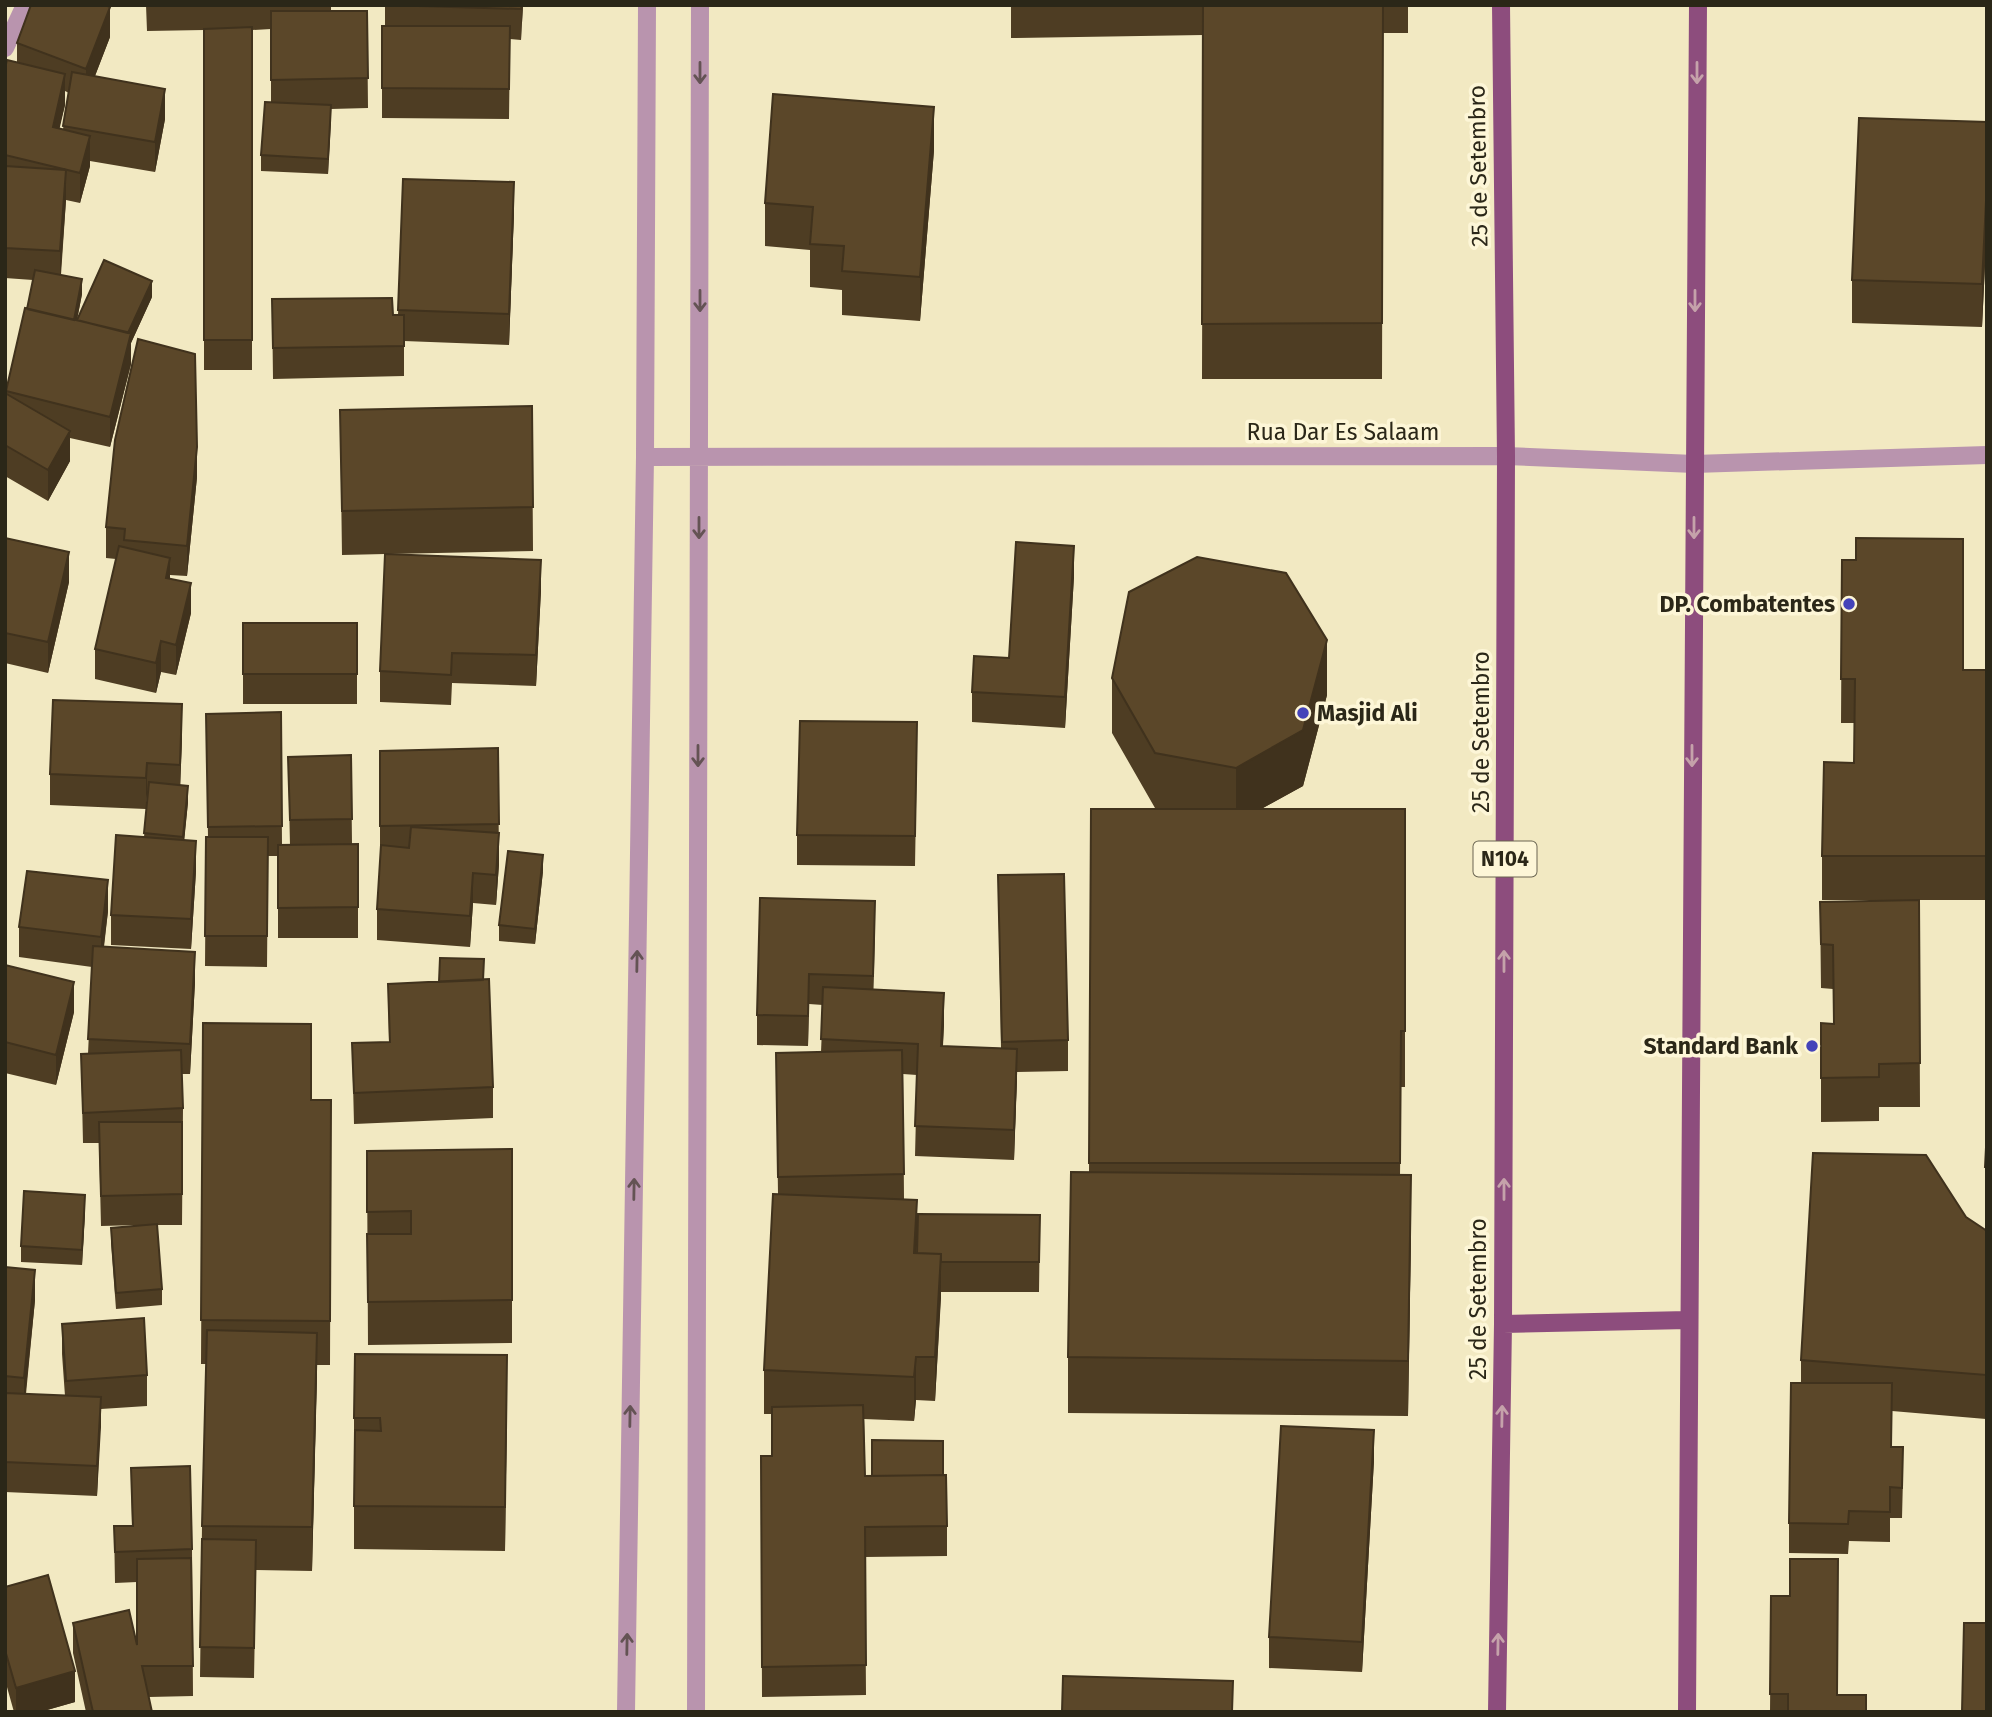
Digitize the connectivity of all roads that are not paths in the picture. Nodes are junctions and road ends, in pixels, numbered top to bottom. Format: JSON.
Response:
{"nodes":[{"id":1,"x":25,"y":5,"type":"edge"},
{"id":2,"x":647,"y":5,"type":"edge"},
{"id":3,"x":700,"y":5,"type":"edge"},
{"id":4,"x":1501,"y":5,"type":"edge"},
{"id":5,"x":1698,"y":5,"type":"edge"},
{"id":6,"x":5,"y":48,"type":"edge"},
{"id":7,"x":1987,"y":455,"type":"edge"},
{"id":8,"x":1506,"y":456,"type":"junction"},
{"id":9,"x":645,"y":457,"type":"junction"},
{"id":10,"x":699,"y":457,"type":"junction"},
{"id":11,"x":1694,"y":464,"type":"junction"},
{"id":12,"x":1688,"y":1320,"type":"junction"},
{"id":13,"x":1503,"y":1324,"type":"junction"},
{"id":14,"x":626,"y":1712,"type":"edge"},
{"id":15,"x":696,"y":1712,"type":"edge"},
{"id":16,"x":1497,"y":1712,"type":"edge"},
{"id":17,"x":1687,"y":1712,"type":"edge"}],
"edges":[{"from":1,"to":6,"type":"street"},
{"from":2,"to":9,"type":"street"},
{"from":3,"to":10,"type":"street","one_way":true},
{"from":4,"to":8,"type":"main road","name":"25 de Setembro","number":"N104"},
{"from":5,"to":11,"type":"main road","one_way":true},
{"from":7,"to":11,"type":"street","name":"Rua Dar Es Salaam"},
{"from":8,"to":10,"type":"street","name":"Rua Dar Es Salaam"},
{"from":8,"to":11,"type":"street","name":"Rua Dar Es Salaam"},
{"from":13,"to":8,"type":"main road","name":"25 de Setembro","number":"N104","one_way":true},
{"from":9,"to":10,"type":"street","name":"Rua Dar Es Salaam"},
{"from":14,"to":9,"type":"street","one_way":true},
{"from":10,"to":15,"type":"street","one_way":true},
{"from":11,"to":12,"type":"main road","one_way":true},
{"from":12,"to":13,"type":"main road"},
{"from":12,"to":17,"type":"main road"},
{"from":16,"to":13,"type":"main road","name":"25 de Setembro","number":"N104","one_way":true}]}
